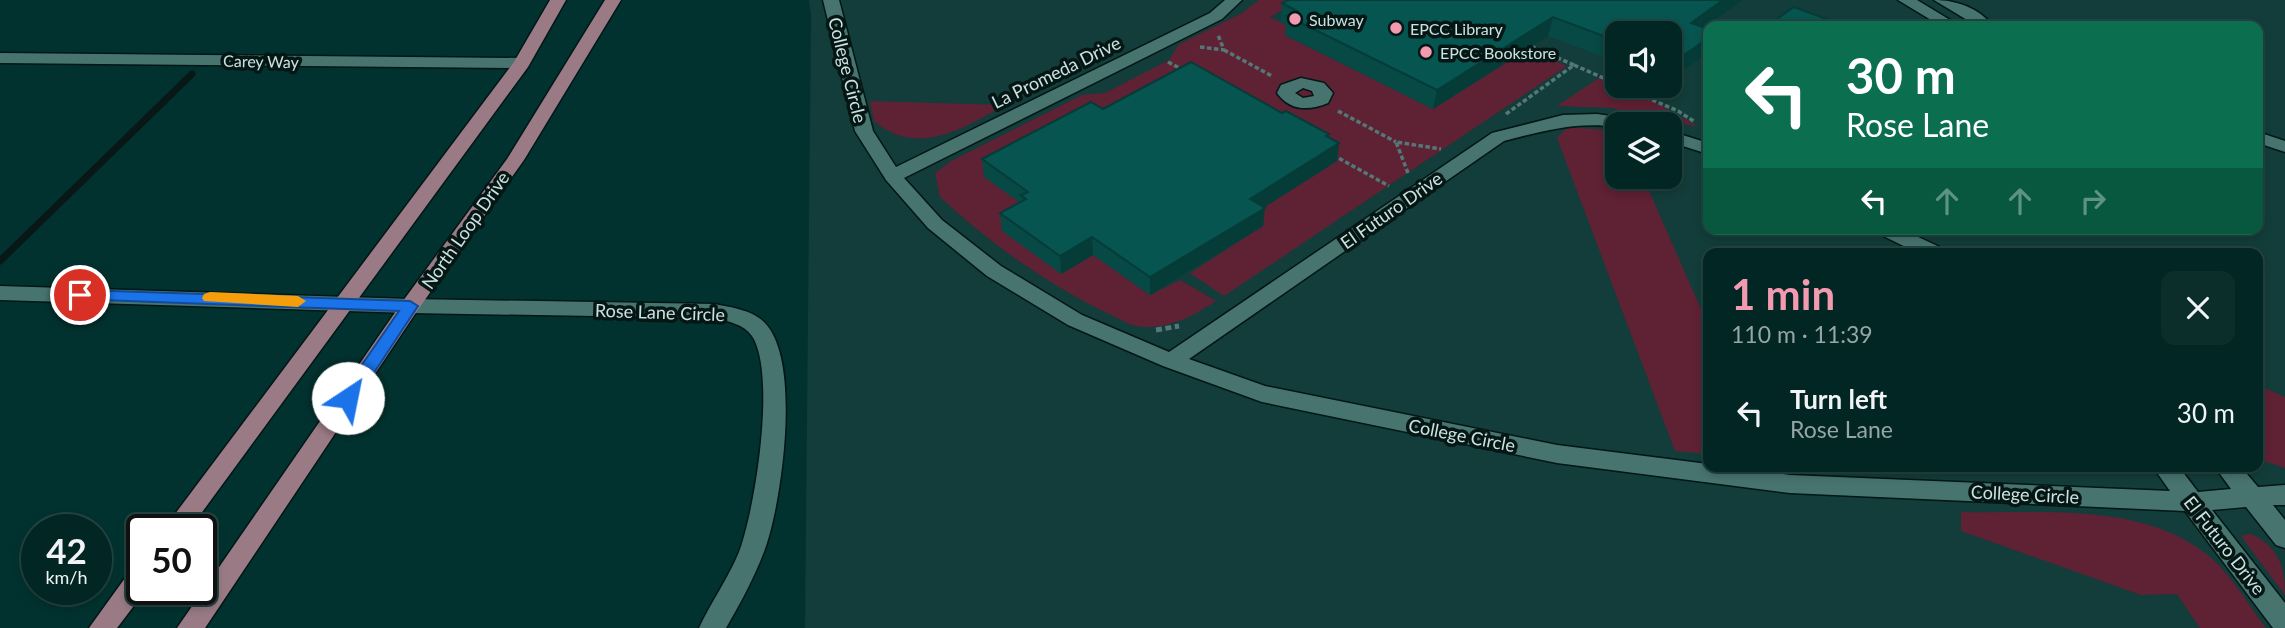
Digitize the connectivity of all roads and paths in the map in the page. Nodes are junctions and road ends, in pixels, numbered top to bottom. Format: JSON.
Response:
{"nodes":[{"id":1,"x":558,"y":0,"type":"edge"},
{"id":2,"x":612,"y":0,"type":"edge"},
{"id":3,"x":831,"y":0,"type":"edge"},
{"id":4,"x":1234,"y":0,"type":"edge"},
{"id":5,"x":1906,"y":0,"type":"edge"},
{"id":6,"x":1942,"y":0,"type":"edge"},
{"id":7,"x":1943,"y":21,"type":"edge"},
{"id":8,"x":1981,"y":21,"type":"edge"},
{"id":9,"x":1224,"y":50,"type":"dead end"},
{"id":10,"x":1169,"y":52,"type":"dead end"},
{"id":11,"x":0,"y":58,"type":"edge"},
{"id":12,"x":522,"y":63,"type":"junction"},
{"id":13,"x":1574,"y":65,"type":"dead end"},
{"id":14,"x":1188,"y":73,"type":"edge"},
{"id":15,"x":1605,"y":79,"type":"edge"},
{"id":16,"x":1291,"y":86,"type":"joint"},
{"id":17,"x":1319,"y":101,"type":"joint"},
{"id":18,"x":1605,"y":120,"type":"edge"},
{"id":19,"x":2263,"y":139,"type":"edge"},
{"id":20,"x":1682,"y":140,"type":"edge"},
{"id":21,"x":1396,"y":142,"type":"junction"},
{"id":22,"x":1703,"y":147,"type":"edge"},
{"id":23,"x":2285,"y":147,"type":"edge"},
{"id":24,"x":1448,"y":150,"type":"dead end"},
{"id":25,"x":1333,"y":155,"type":"edge"},
{"id":26,"x":893,"y":176,"type":"junction"},
{"id":27,"x":1410,"y":177,"type":"dead end"},
{"id":28,"x":1393,"y":188,"type":"dead end"},
{"id":29,"x":1897,"y":235,"type":"edge"},
{"id":30,"x":1924,"y":248,"type":"edge"},
{"id":31,"x":0,"y":293,"type":"edge"},
{"id":32,"x":346,"y":303,"type":"junction"},
{"id":33,"x":410,"y":306,"type":"junction"},
{"id":34,"x":1170,"y":329,"type":"dead end"},
{"id":35,"x":1151,"y":330,"type":"dead end"},
{"id":36,"x":1171,"y":361,"type":"junction"},
{"id":37,"x":2169,"y":472,"type":"edge"},
{"id":38,"x":2231,"y":472,"type":"edge"},
{"id":39,"x":2285,"y":495,"type":"edge"},
{"id":40,"x":2252,"y":498,"type":"junction"},
{"id":41,"x":2191,"y":502,"type":"junction"},
{"id":42,"x":187,"y":514,"type":"edge"},
{"id":43,"x":2285,"y":538,"type":"edge"},
{"id":44,"x":126,"y":596,"type":"edge"},
{"id":45,"x":2285,"y":623,"type":"edge"},
{"id":46,"x":102,"y":628,"type":"edge"},
{"id":47,"x":190,"y":628,"type":"edge"},
{"id":48,"x":712,"y":628,"type":"edge"}],
"edges":[{"from":1,"to":12,"type":"main road"},
{"from":2,"to":33,"type":"main road","name":"North Loop Drive"},
{"from":3,"to":26,"type":"street","name":"College Circle"},
{"from":4,"to":26,"type":"street","name":"La Promeda Drive"},
{"from":5,"to":7,"type":"street"},
{"from":6,"to":8,"type":"street"},
{"from":9,"to":16,"type":"path"},
{"from":10,"to":14,"type":"path"},
{"from":11,"to":12,"type":"street","name":"Carey Way"},
{"from":12,"to":32,"type":"main road"},
{"from":13,"to":15,"type":"path"},
{"from":16,"to":17,"type":"street"},
{"from":17,"to":21,"type":"path"},
{"from":18,"to":36,"type":"street","name":"El Futuro Drive"},
{"from":19,"to":23,"type":"street"},
{"from":20,"to":22,"type":"street"},
{"from":21,"to":24,"type":"path"},
{"from":21,"to":27,"type":"path"},
{"from":25,"to":28,"type":"path"},
{"from":26,"to":36,"type":"street","name":"College Circle"},
{"from":29,"to":30,"type":"street"},
{"from":31,"to":32,"type":"street","name":"Rose Lane Circle"},
{"from":32,"to":33,"type":"street","name":"Rose Lane Circle"},
{"from":32,"to":42,"type":"main road"},
{"from":33,"to":47,"type":"main road","name":"North Loop Drive"},
{"from":33,"to":48,"type":"street","name":"Rose Lane Circle"},
{"from":34,"to":35,"type":"path"},
{"from":36,"to":41,"type":"street","name":"College Circle"},
{"from":37,"to":41,"type":"street","name":"El Futuro Drive"},
{"from":38,"to":40,"type":"street"},
{"from":39,"to":40,"type":"street","name":"College Circle"},
{"from":40,"to":41,"type":"street","name":"College Circle"},
{"from":40,"to":43,"type":"street"},
{"from":41,"to":45,"type":"street","name":"El Futuro Drive"},
{"from":44,"to":46,"type":"main road"}]}
